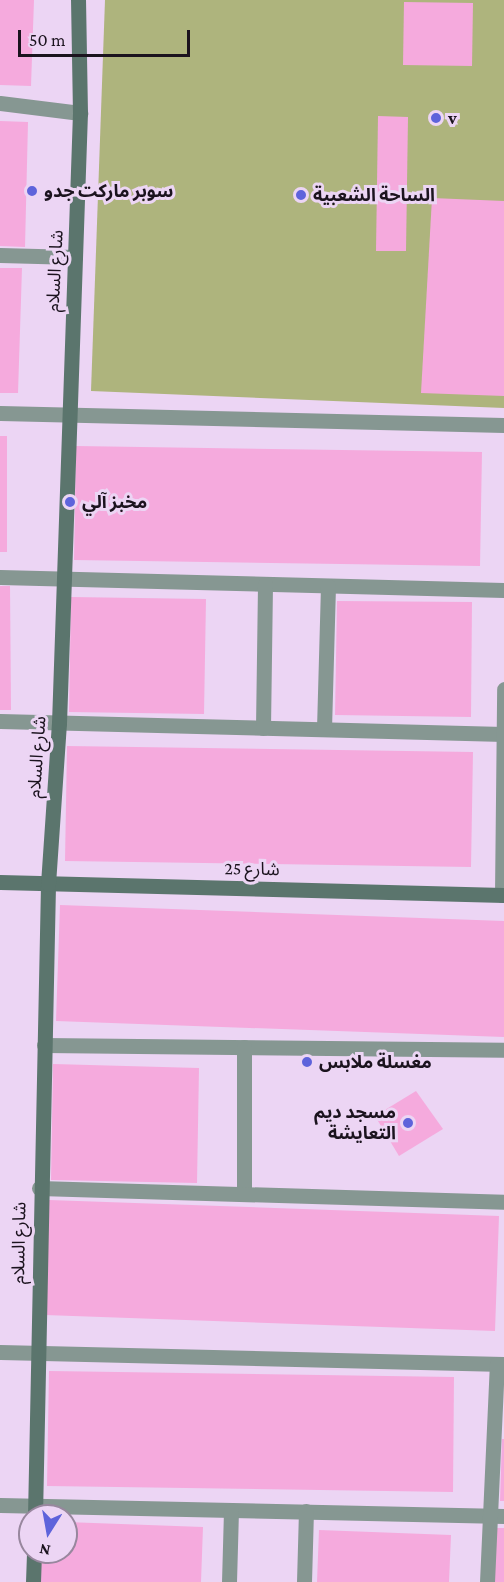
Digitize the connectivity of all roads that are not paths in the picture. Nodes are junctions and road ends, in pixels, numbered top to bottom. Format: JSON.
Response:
{"nodes":[{"id":1,"x":78,"y":0,"type":"edge"},
{"id":2,"x":0,"y":103,"type":"edge"},
{"id":3,"x":80,"y":113,"type":"junction"},
{"id":4,"x":0,"y":255,"type":"edge"},
{"id":5,"x":75,"y":257,"type":"junction"},
{"id":6,"x":0,"y":413,"type":"edge"},
{"id":7,"x":66,"y":415,"type":"junction"},
{"id":8,"x":504,"y":425,"type":"edge"},
{"id":9,"x":0,"y":578,"type":"edge"},
{"id":10,"x":62,"y":579,"type":"junction"},
{"id":11,"x":265,"y":584,"type":"junction"},
{"id":12,"x":328,"y":586,"type":"junction"},
{"id":13,"x":504,"y":590,"type":"edge"},
{"id":14,"x":504,"y":689,"type":"edge"},
{"id":15,"x":0,"y":721,"type":"edge"},
{"id":16,"x":59,"y":723,"type":"junction"},
{"id":17,"x":263,"y":728,"type":"junction"},
{"id":18,"x":324,"y":729,"type":"junction"},
{"id":19,"x":504,"y":734,"type":"edge"},
{"id":20,"x":0,"y":882,"type":"edge"},
{"id":21,"x":48,"y":884,"type":"junction"},
{"id":22,"x":503,"y":895,"type":"edge"},
{"id":23,"x":44,"y":1045,"type":"junction"},
{"id":24,"x":244,"y":1047,"type":"junction"},
{"id":25,"x":504,"y":1050,"type":"edge"},
{"id":26,"x":39,"y":1188,"type":"junction"},
{"id":27,"x":244,"y":1194,"type":"junction"},
{"id":28,"x":504,"y":1202,"type":"edge"},
{"id":29,"x":0,"y":1352,"type":"edge"},
{"id":30,"x":38,"y":1353,"type":"junction"},
{"id":31,"x":501,"y":1364,"type":"edge"},
{"id":32,"x":35,"y":1504,"type":"edge"},
{"id":33,"x":0,"y":1505,"type":"edge"},
{"id":34,"x":18,"y":1508,"type":"edge"},
{"id":35,"x":231,"y":1510,"type":"junction"},
{"id":36,"x":78,"y":1511,"type":"edge"},
{"id":37,"x":306,"y":1511,"type":"junction"},
{"id":38,"x":497,"y":1516,"type":"edge"},
{"id":39,"x":34,"y":1564,"type":"edge"},
{"id":40,"x":33,"y":1582,"type":"edge"},
{"id":41,"x":229,"y":1582,"type":"edge"},
{"id":42,"x":304,"y":1582,"type":"edge"},
{"id":43,"x":487,"y":1582,"type":"edge"}],
"edges":[{"from":1,"to":3,"type":"street","name":"شارع السلام"},
{"from":2,"to":3,"type":"street"},
{"from":3,"to":5,"type":"street","name":"شارع السلام"},
{"from":4,"to":5,"type":"street"},
{"from":5,"to":7,"type":"street","name":"شارع السلام"},
{"from":6,"to":7,"type":"street"},
{"from":7,"to":8,"type":"street"},
{"from":7,"to":10,"type":"street","name":"شارع السلام"},
{"from":9,"to":10,"type":"street"},
{"from":10,"to":11,"type":"street"},
{"from":10,"to":16,"type":"street","name":"شارع السلام"},
{"from":11,"to":12,"type":"street"},
{"from":11,"to":17,"type":"street"},
{"from":12,"to":13,"type":"street"},
{"from":12,"to":18,"type":"street"},
{"from":14,"to":19,"type":"street"},
{"from":15,"to":16,"type":"street"},
{"from":16,"to":17,"type":"street"},
{"from":16,"to":21,"type":"street","name":"شارع السلام"},
{"from":17,"to":18,"type":"street"},
{"from":18,"to":19,"type":"street"},
{"from":19,"to":22,"type":"street"},
{"from":20,"to":21,"type":"street","name":"شارع 25"},
{"from":21,"to":22,"type":"street","name":"شارع 25"},
{"from":21,"to":23,"type":"street","name":"شارع السلام"},
{"from":23,"to":24,"type":"street"},
{"from":23,"to":26,"type":"street","name":"شارع السلام"},
{"from":24,"to":25,"type":"street"},
{"from":24,"to":27,"type":"street"},
{"from":26,"to":27,"type":"street"},
{"from":26,"to":30,"type":"street","name":"شارع السلام"},
{"from":27,"to":28,"type":"street"},
{"from":29,"to":30,"type":"street"},
{"from":30,"to":31,"type":"street"},
{"from":30,"to":32,"type":"street","name":"شارع السلام"},
{"from":31,"to":38,"type":"street"},
{"from":33,"to":34,"type":"street"},
{"from":35,"to":36,"type":"street"},
{"from":35,"to":37,"type":"street"},
{"from":35,"to":41,"type":"street"},
{"from":37,"to":38,"type":"street"},
{"from":37,"to":42,"type":"street"},
{"from":38,"to":43,"type":"street"},
{"from":39,"to":40,"type":"street"}]}
